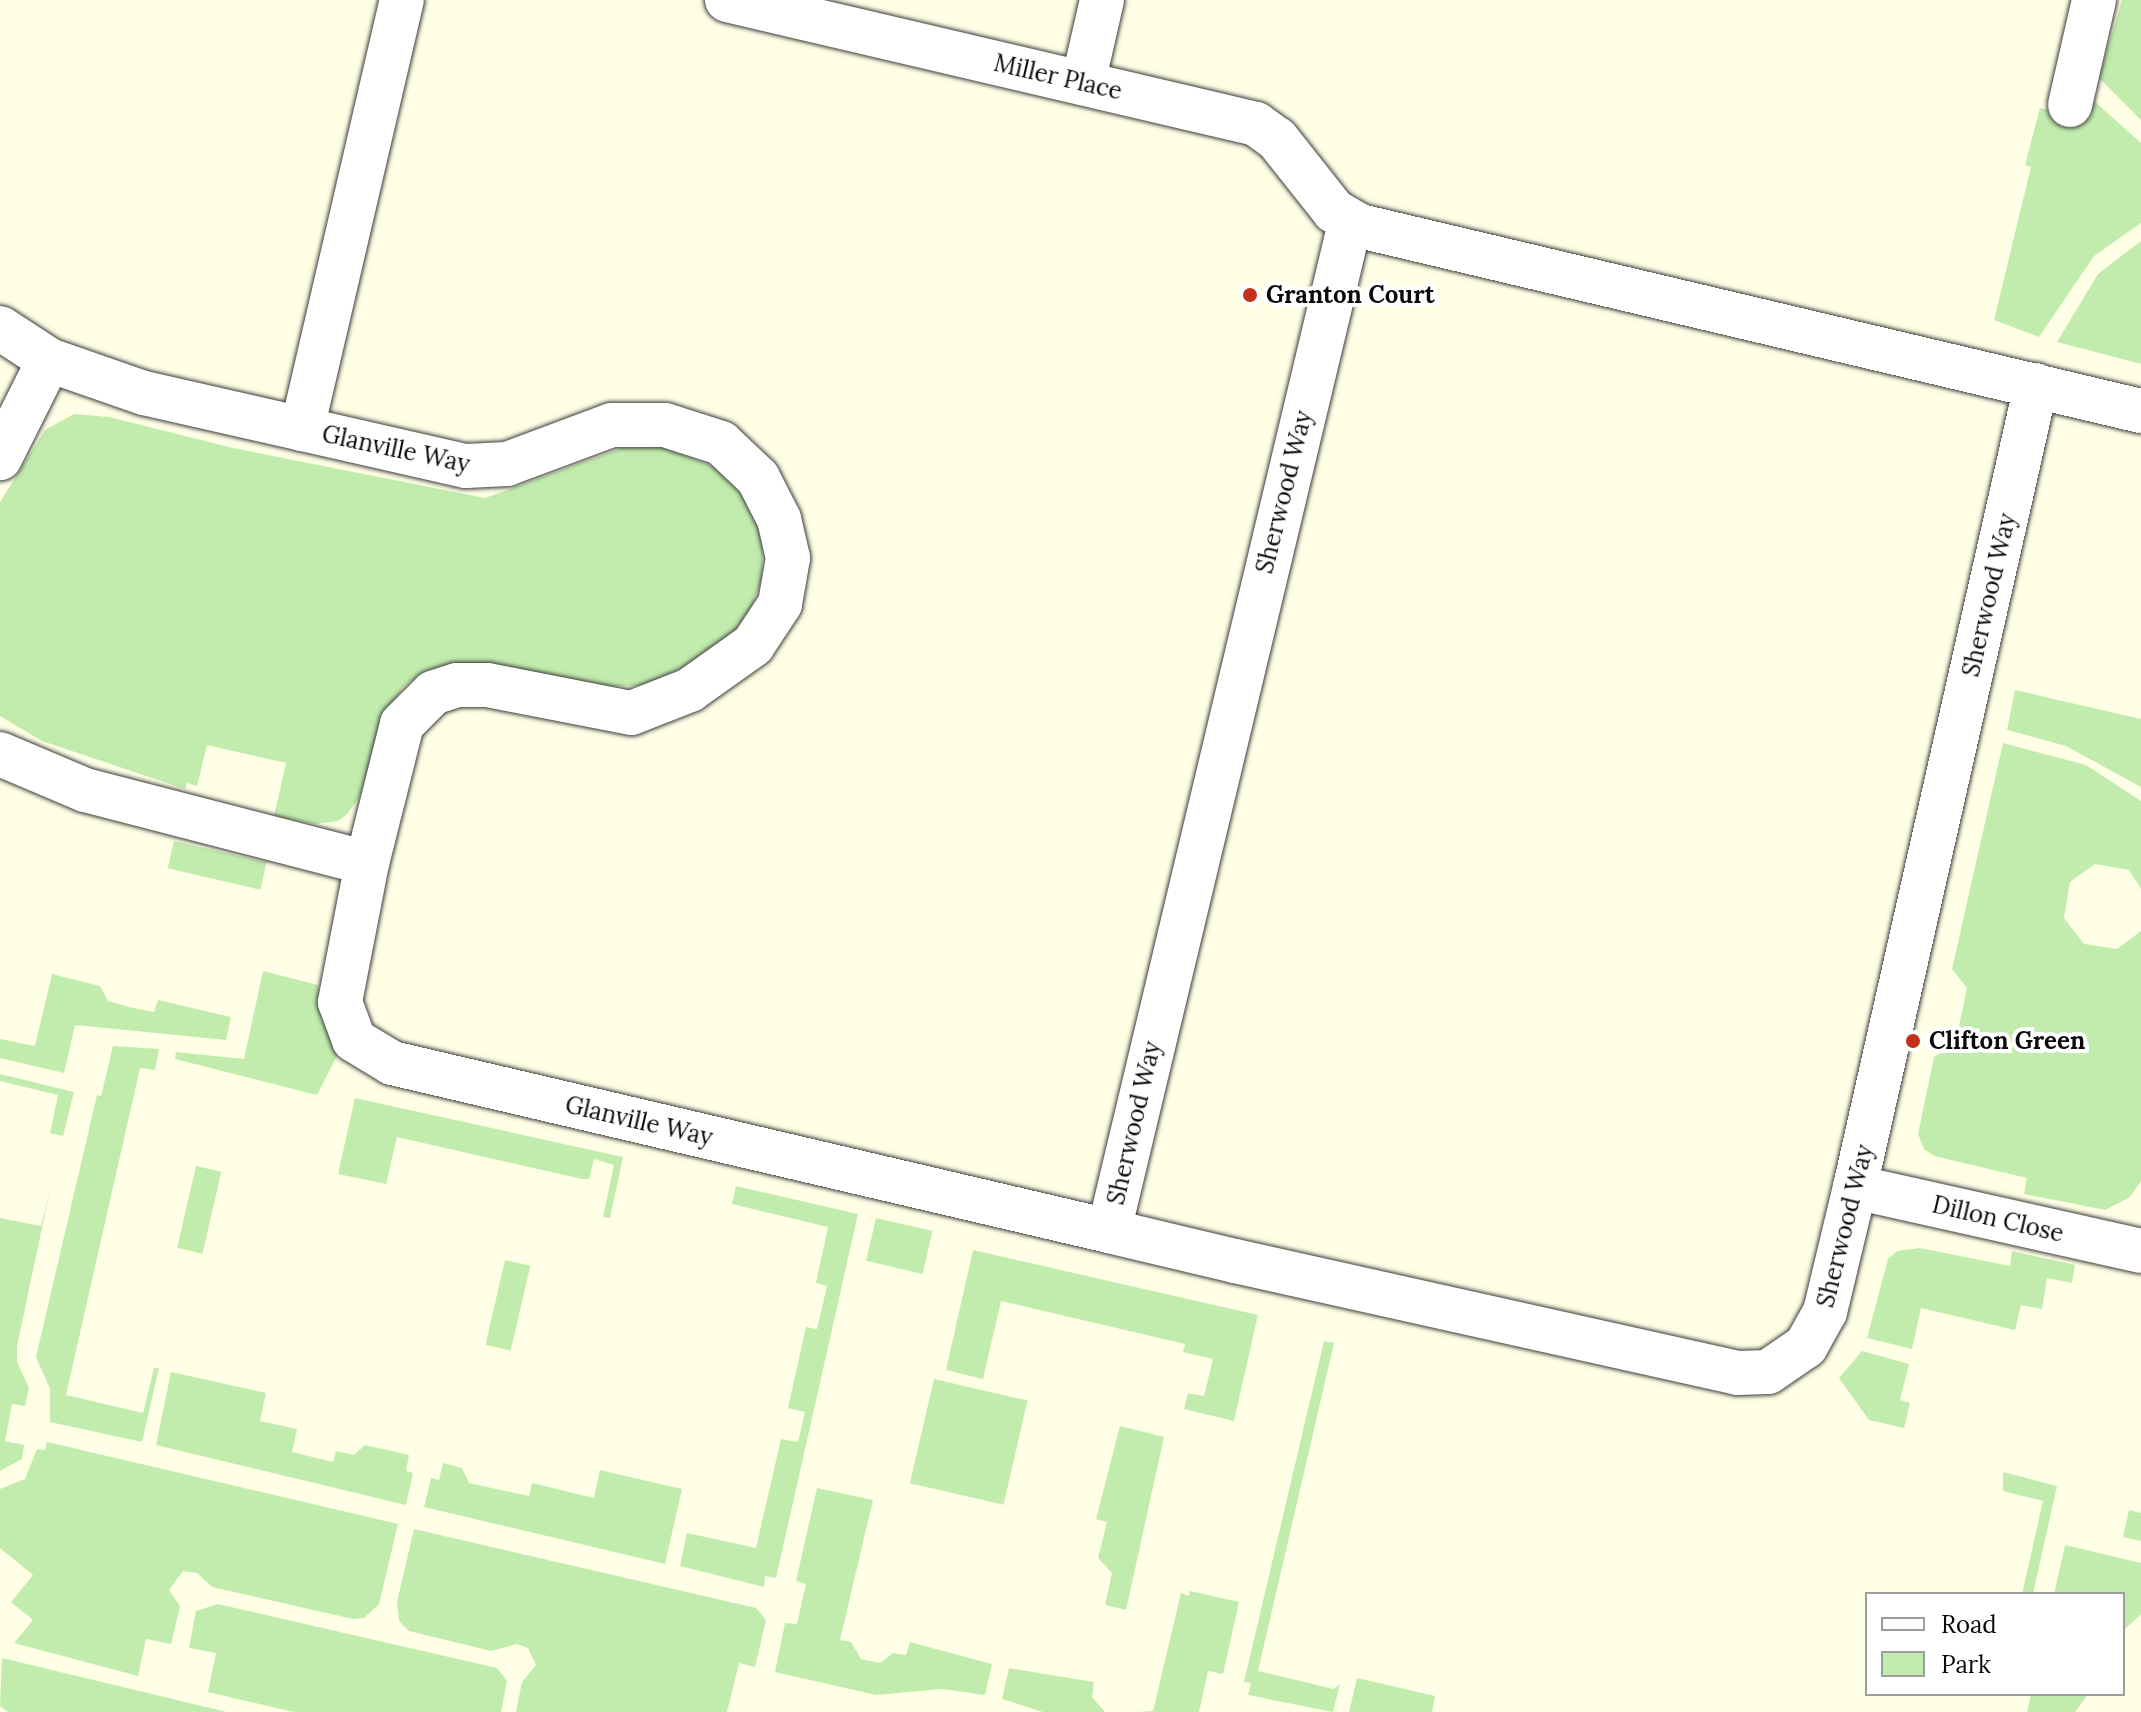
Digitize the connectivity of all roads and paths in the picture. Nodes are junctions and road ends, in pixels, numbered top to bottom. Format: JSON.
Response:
{"nodes":[{"id":1,"x":402,"y":0,"type":"edge"},
{"id":2,"x":727,"y":0,"type":"edge"},
{"id":3,"x":1102,"y":0,"type":"edge"},
{"id":4,"x":2094,"y":0,"type":"edge"},
{"id":5,"x":1083,"y":83,"type":"junction"},
{"id":6,"x":2070,"y":105,"type":"dead end"},
{"id":7,"x":1350,"y":223,"type":"junction"},
{"id":8,"x":0,"y":328,"type":"edge"},
{"id":9,"x":49,"y":360,"type":"junction"},
{"id":10,"x":2036,"y":385,"type":"junction"},
{"id":11,"x":2141,"y":411,"type":"edge"},
{"id":12,"x":302,"y":429,"type":"junction"},
{"id":13,"x":0,"y":458,"type":"edge"},
{"id":14,"x":0,"y":754,"type":"edge"},
{"id":15,"x":367,"y":863,"type":"junction"},
{"id":16,"x":1855,"y":1187,"type":"junction"},
{"id":17,"x":1109,"y":1231,"type":"junction"},
{"id":18,"x":2141,"y":1251,"type":"edge"}],
"edges":[{"from":1,"to":12,"type":"street","name":"Glanville Way"},
{"from":2,"to":5,"type":"street","name":"Miller Place"},
{"from":3,"to":5,"type":"street"},
{"from":4,"to":6,"type":"street"},
{"from":5,"to":7,"type":"street","name":"Miller Place"},
{"from":7,"to":10,"type":"street"},
{"from":7,"to":17,"type":"street","name":"Sherwood Way"},
{"from":8,"to":9,"type":"street","name":"Glanville Way"},
{"from":9,"to":12,"type":"street","name":"Glanville Way"},
{"from":9,"to":13,"type":"street"},
{"from":10,"to":11,"type":"street"},
{"from":10,"to":16,"type":"street","name":"Sherwood Way"},
{"from":12,"to":15,"type":"street","name":"Glanville Way"},
{"from":14,"to":15,"type":"street"},
{"from":15,"to":17,"type":"street","name":"Glanville Way"},
{"from":16,"to":17,"type":"street","name":"Sherwood Way"},
{"from":16,"to":18,"type":"street","name":"Dillon Close"}]}
